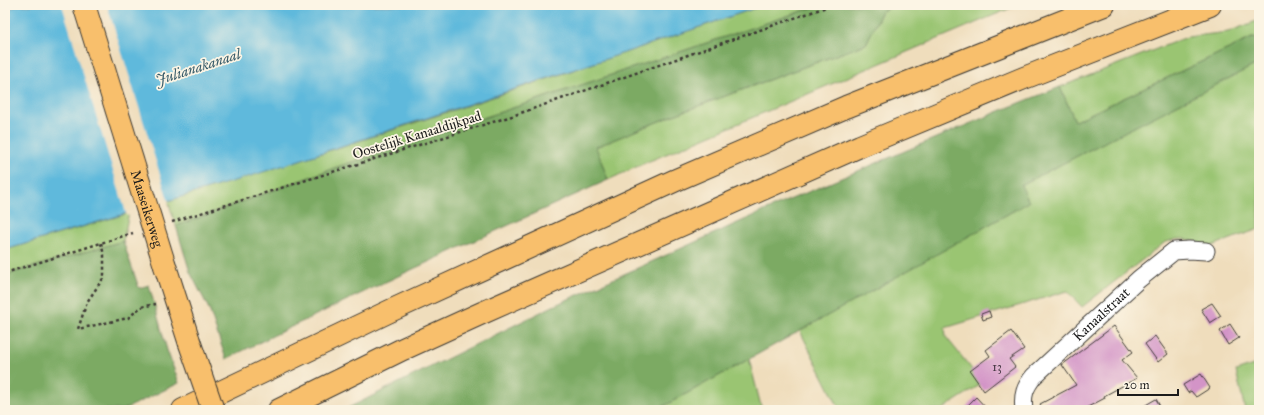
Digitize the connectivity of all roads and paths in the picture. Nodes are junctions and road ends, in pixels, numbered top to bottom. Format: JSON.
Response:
{"nodes":[{"id":1,"x":84,"y":5,"type":"edge"},
{"id":2,"x":832,"y":5,"type":"edge"},
{"id":3,"x":1104,"y":5,"type":"edge"},
{"id":4,"x":1210,"y":5,"type":"edge"},
{"id":5,"x":165,"y":224,"type":"dead end"},
{"id":6,"x":137,"y":232,"type":"dead end"},
{"id":7,"x":101,"y":243,"type":"junction"},
{"id":8,"x":1206,"y":251,"type":"dead end"},
{"id":9,"x":5,"y":273,"type":"edge"},
{"id":10,"x":159,"y":303,"type":"dead end"},
{"id":11,"x":183,"y":410,"type":"edge"},
{"id":12,"x":213,"y":410,"type":"edge"},
{"id":13,"x":279,"y":410,"type":"edge"},
{"id":14,"x":1024,"y":410,"type":"edge"}],
"edges":[{"from":1,"to":12,"type":"main road","name":"Maaseikerweg","bridge":true},
{"from":2,"to":5,"type":"path","name":"Oostelijk Kanaaldijkpad"},
{"from":3,"to":11,"type":"main road"},
{"from":4,"to":13,"type":"main road"},
{"from":6,"to":7,"type":"path"},
{"from":7,"to":9,"type":"path"},
{"from":7,"to":10,"type":"path"},
{"from":8,"to":14,"type":"street","name":"Kanaalstraat"}]}
